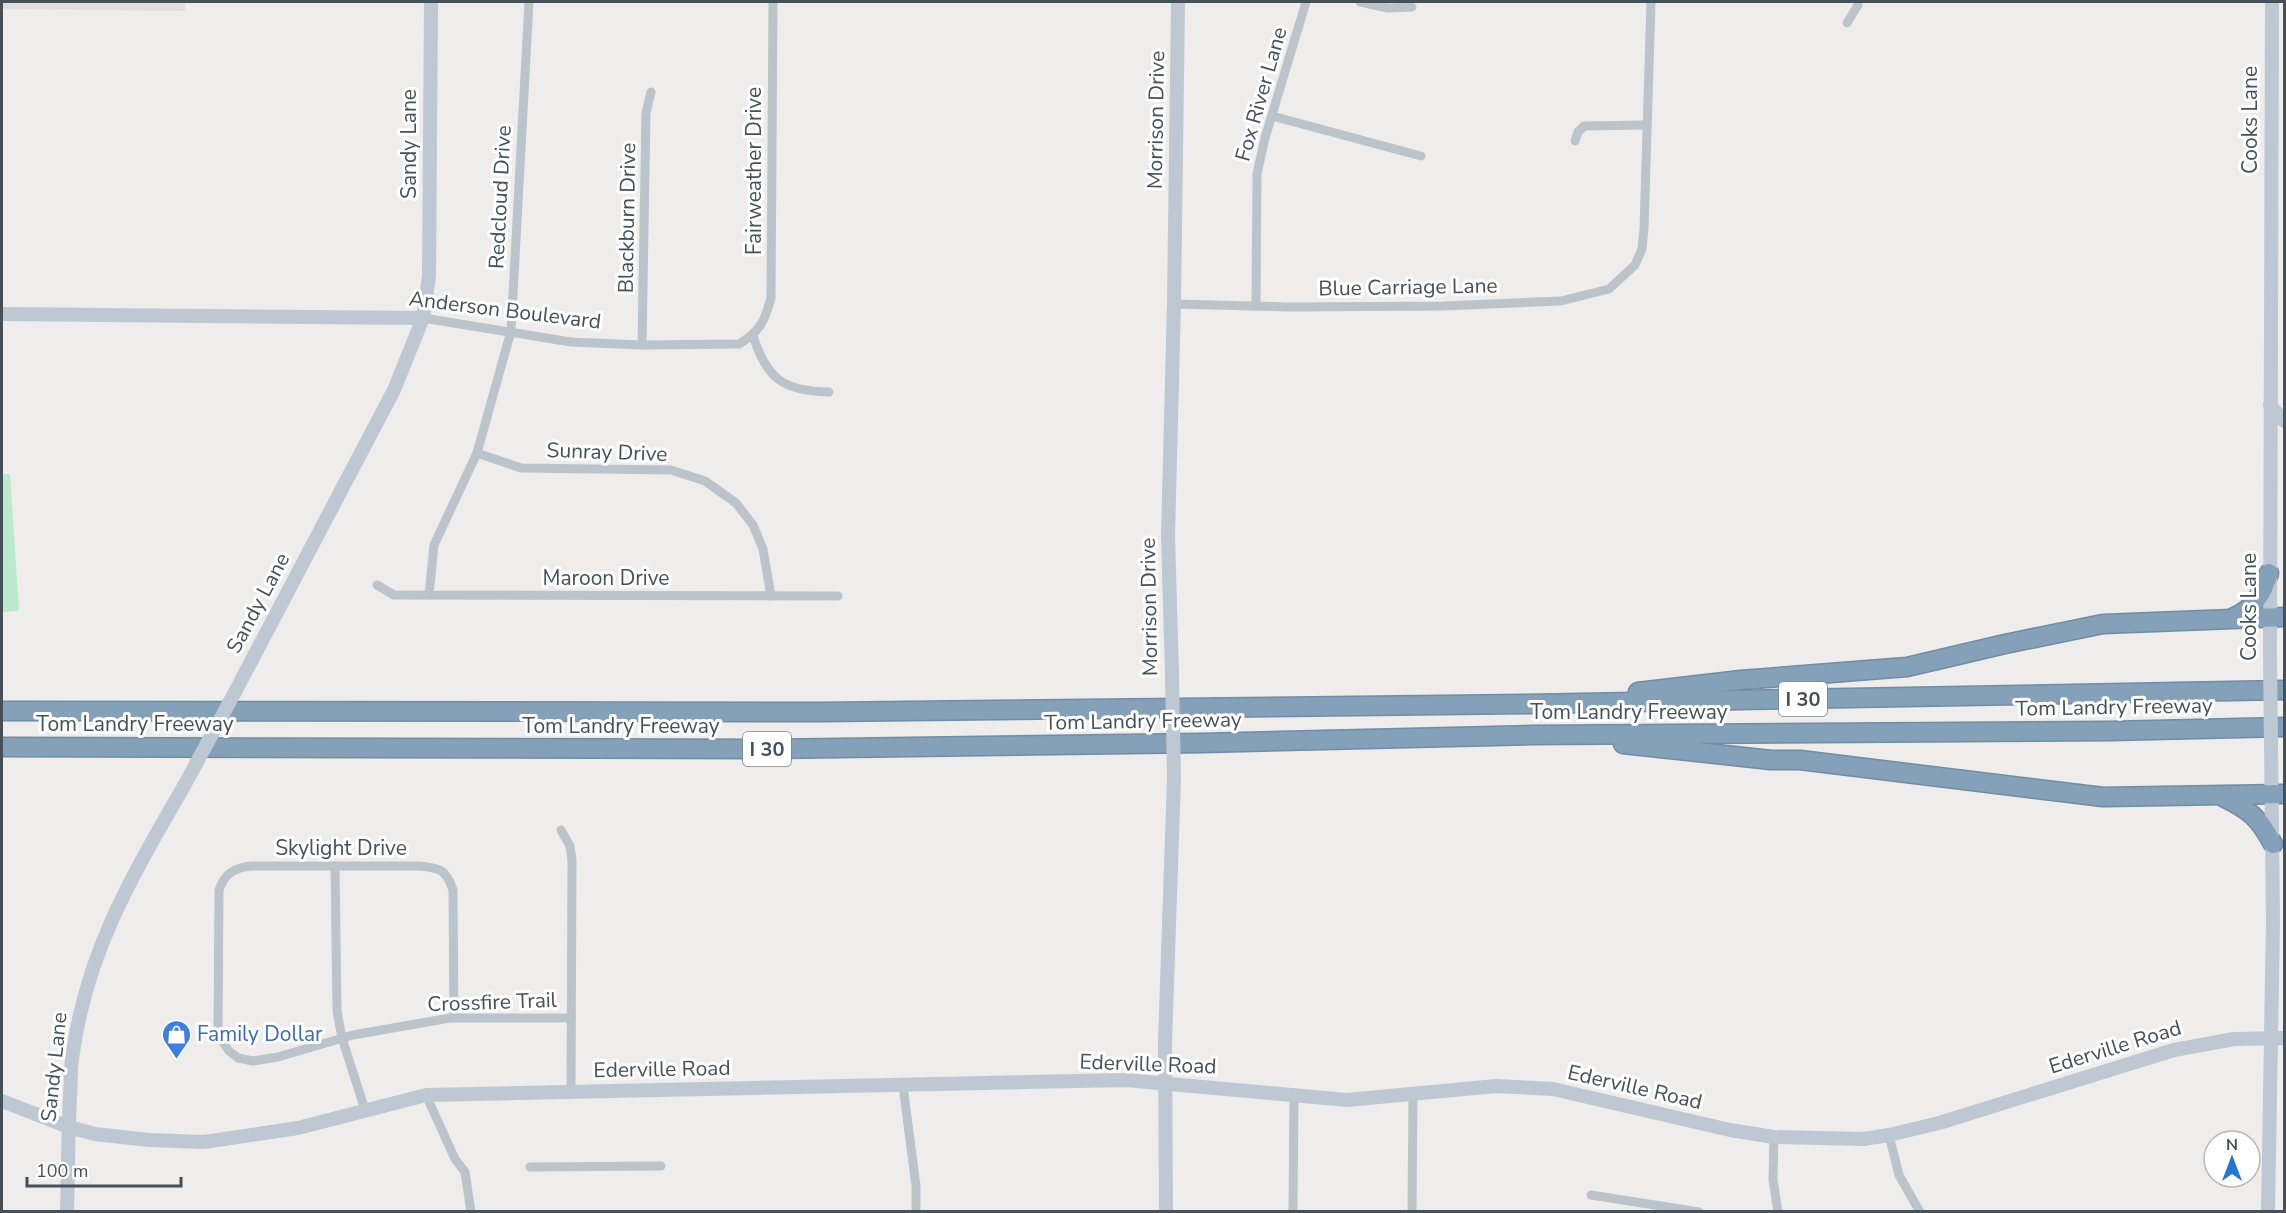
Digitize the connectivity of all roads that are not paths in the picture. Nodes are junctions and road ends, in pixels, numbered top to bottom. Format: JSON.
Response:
{"nodes":[{"id":1,"x":431,"y":2,"type":"edge"},
{"id":2,"x":529,"y":2,"type":"edge"},
{"id":3,"x":773,"y":2,"type":"edge"},
{"id":4,"x":1178,"y":2,"type":"edge"},
{"id":5,"x":1306,"y":2,"type":"edge"},
{"id":6,"x":1360,"y":2,"type":"edge"},
{"id":7,"x":1651,"y":2,"type":"edge"},
{"id":8,"x":1858,"y":2,"type":"edge"},
{"id":9,"x":2272,"y":2,"type":"edge"},
{"id":10,"x":1412,"y":7,"type":"dead end"},
{"id":11,"x":2278,"y":18,"type":"edge"},
{"id":12,"x":1847,"y":23,"type":"dead end"},
{"id":13,"x":651,"y":92,"type":"dead end"},
{"id":14,"x":1272,"y":116,"type":"junction"},
{"id":15,"x":1647,"y":125,"type":"junction"},
{"id":16,"x":1575,"y":141,"type":"dead end"},
{"id":17,"x":1421,"y":156,"type":"dead end"},
{"id":18,"x":2270,"y":249,"type":"junction"},
{"id":19,"x":2284,"y":249,"type":"edge"},
{"id":20,"x":1174,"y":304,"type":"junction"},
{"id":21,"x":1256,"y":306,"type":"junction"},
{"id":22,"x":2,"y":314,"type":"edge"},
{"id":23,"x":423,"y":318,"type":"junction"},
{"id":24,"x":511,"y":331,"type":"junction"},
{"id":25,"x":753,"y":336,"type":"junction"},
{"id":26,"x":642,"y":345,"type":"junction"},
{"id":27,"x":829,"y":392,"type":"dead end"},
{"id":28,"x":2270,"y":405,"type":"junction"},
{"id":29,"x":2284,"y":421,"type":"edge"},
{"id":30,"x":477,"y":453,"type":"junction"},
{"id":31,"x":2269,"y":573,"type":"junction"},
{"id":32,"x":377,"y":585,"type":"dead end"},
{"id":33,"x":429,"y":595,"type":"junction"},
{"id":34,"x":771,"y":596,"type":"junction"},
{"id":35,"x":838,"y":596,"type":"dead end"},
{"id":36,"x":2277,"y":617,"type":"edge"},
{"id":37,"x":2231,"y":618,"type":"junction"},
{"id":38,"x":2284,"y":690,"type":"edge"},
{"id":39,"x":1528,"y":704,"type":"junction"},
{"id":40,"x":2,"y":711,"type":"edge"},
{"id":41,"x":2284,"y":727,"type":"edge"},
{"id":42,"x":1532,"y":735,"type":"junction"},
{"id":43,"x":2,"y":747,"type":"edge"},
{"id":44,"x":2278,"y":795,"type":"edge"},
{"id":45,"x":2222,"y":796,"type":"junction"},
{"id":46,"x":561,"y":830,"type":"dead end"},
{"id":47,"x":2273,"y":844,"type":"junction"},
{"id":48,"x":336,"y":866,"type":"junction"},
{"id":49,"x":454,"y":1018,"type":"junction"},
{"id":50,"x":571,"y":1018,"type":"junction"},
{"id":51,"x":342,"y":1038,"type":"junction"},
{"id":52,"x":2278,"y":1038,"type":"edge"},
{"id":53,"x":238,"y":1058,"type":"joint"},
{"id":54,"x":1166,"y":1082,"type":"junction"},
{"id":55,"x":903,"y":1086,"type":"junction"},
{"id":56,"x":571,"y":1091,"type":"junction"},
{"id":57,"x":1413,"y":1094,"type":"junction"},
{"id":58,"x":426,"y":1095,"type":"junction"},
{"id":59,"x":1294,"y":1095,"type":"junction"},
{"id":60,"x":2,"y":1101,"type":"edge"},
{"id":61,"x":365,"y":1110,"type":"junction"},
{"id":62,"x":69,"y":1126,"type":"junction"},
{"id":63,"x":1889,"y":1135,"type":"junction"},
{"id":64,"x":1774,"y":1137,"type":"junction"},
{"id":65,"x":661,"y":1166,"type":"dead end"},
{"id":66,"x":530,"y":1167,"type":"dead end"},
{"id":67,"x":1591,"y":1195,"type":"dead end"},
{"id":68,"x":67,"y":1212,"type":"edge"},
{"id":69,"x":471,"y":1212,"type":"edge"},
{"id":70,"x":916,"y":1212,"type":"edge"},
{"id":71,"x":1166,"y":1212,"type":"edge"},
{"id":72,"x":1293,"y":1212,"type":"edge"},
{"id":73,"x":1412,"y":1212,"type":"edge"},
{"id":74,"x":1699,"y":1212,"type":"edge"},
{"id":75,"x":1778,"y":1212,"type":"edge"},
{"id":76,"x":1920,"y":1212,"type":"edge"},
{"id":77,"x":2268,"y":1212,"type":"edge"}],
"edges":[{"from":1,"to":23,"type":"street","name":"Sandy Lane"},
{"from":2,"to":24,"type":"street","name":"Redcloud Drive"},
{"from":3,"to":25,"type":"street","name":"Fairweather Drive"},
{"from":4,"to":20,"type":"street","name":"Morrison Drive"},
{"from":5,"to":14,"type":"street","name":"Fox River Lane"},
{"from":6,"to":10,"type":"street"},
{"from":7,"to":15,"type":"street"},
{"from":8,"to":12,"type":"street"},
{"from":9,"to":11,"type":"street","name":"Cooks Lane"},
{"from":11,"to":18,"type":"street","name":"Cooks Lane"},
{"from":13,"to":26,"type":"street","name":"Blackburn Drive"},
{"from":14,"to":17,"type":"street"},
{"from":14,"to":21,"type":"street","name":"Fox River Lane"},
{"from":15,"to":16,"type":"street"},
{"from":15,"to":21,"type":"street","name":"Blue Carriage Lane"},
{"from":18,"to":19,"type":"street"},
{"from":18,"to":28,"type":"street","name":"Cooks Lane"},
{"from":20,"to":21,"type":"street","name":"Blue Carriage Lane"},
{"from":20,"to":54,"type":"street","name":"Morrison Drive","bridge":true},
{"from":22,"to":23,"type":"street","name":"Anderson Boulevard"},
{"from":23,"to":24,"type":"street","name":"Anderson Boulevard"},
{"from":23,"to":62,"type":"street","name":"Sandy Lane","bridge":true},
{"from":24,"to":26,"type":"street","name":"Anderson Boulevard"},
{"from":24,"to":30,"type":"street","name":"Redcloud Drive"},
{"from":25,"to":26,"type":"street","name":"Anderson Boulevard"},
{"from":25,"to":27,"type":"street"},
{"from":28,"to":29,"type":"street"},
{"from":28,"to":31,"type":"street","name":"Cooks Lane"},
{"from":30,"to":33,"type":"street","name":"Redcloud Drive"},
{"from":30,"to":34,"type":"street","name":"Sunray Drive"},
{"from":31,"to":36,"type":"street","name":"Cooks Lane"},
{"from":31,"to":37,"type":"highway"},
{"from":32,"to":33,"type":"street","name":"Maroon Drive"},
{"from":33,"to":34,"type":"street","name":"Maroon Drive"},
{"from":34,"to":35,"type":"street","name":"Maroon Drive"},
{"from":36,"to":37,"type":"highway"},
{"from":36,"to":44,"type":"street","name":"Cooks Lane","bridge":true},
{"from":37,"to":39,"type":"highway"},
{"from":38,"to":39,"type":"highway","name":"Tom Landry Freeway","number":"I 30"},
{"from":39,"to":40,"type":"highway","name":"Tom Landry Freeway","number":"I 30"},
{"from":41,"to":42,"type":"highway","name":"Tom Landry Freeway","number":"I 30"},
{"from":42,"to":43,"type":"highway","name":"Tom Landry Freeway","number":"I 30"},
{"from":42,"to":45,"type":"highway"},
{"from":44,"to":45,"type":"highway"},
{"from":44,"to":47,"type":"street","name":"Cooks Lane"},
{"from":45,"to":47,"type":"highway"},
{"from":46,"to":50,"type":"street"},
{"from":47,"to":52,"type":"street","name":"Cooks Lane"},
{"from":48,"to":49,"type":"street","name":"Skylight Drive"},
{"from":48,"to":51,"type":"street"},
{"from":48,"to":53,"type":"street","name":"Skylight Drive"},
{"from":49,"to":50,"type":"street","name":"Crossfire Trail"},
{"from":49,"to":51,"type":"street","name":"Crossfire Trail"},
{"from":50,"to":56,"type":"street"},
{"from":51,"to":53,"type":"street","name":"Crossfire Trail"},
{"from":51,"to":61,"type":"street"},
{"from":52,"to":63,"type":"street","name":"Ederville Road"},
{"from":52,"to":77,"type":"street","name":"Cooks Lane"},
{"from":54,"to":55,"type":"street","name":"Ederville Road"},
{"from":54,"to":59,"type":"street","name":"Ederville Road"},
{"from":54,"to":71,"type":"street","name":"Morrison Drive"},
{"from":55,"to":56,"type":"street","name":"Ederville Road"},
{"from":55,"to":70,"type":"street"},
{"from":56,"to":58,"type":"street","name":"Ederville Road"},
{"from":57,"to":59,"type":"street","name":"Ederville Road"},
{"from":57,"to":64,"type":"street","name":"Ederville Road"},
{"from":57,"to":73,"type":"street"},
{"from":58,"to":61,"type":"street","name":"Ederville Road"},
{"from":58,"to":69,"type":"street"},
{"from":59,"to":72,"type":"street"},
{"from":60,"to":62,"type":"street","name":"Ederville Road"},
{"from":61,"to":62,"type":"street","name":"Ederville Road"},
{"from":62,"to":68,"type":"street","name":"Sandy Lane"},
{"from":63,"to":64,"type":"street","name":"Ederville Road"},
{"from":63,"to":76,"type":"street"},
{"from":64,"to":75,"type":"street"},
{"from":65,"to":66,"type":"street"},
{"from":67,"to":74,"type":"street"}]}
